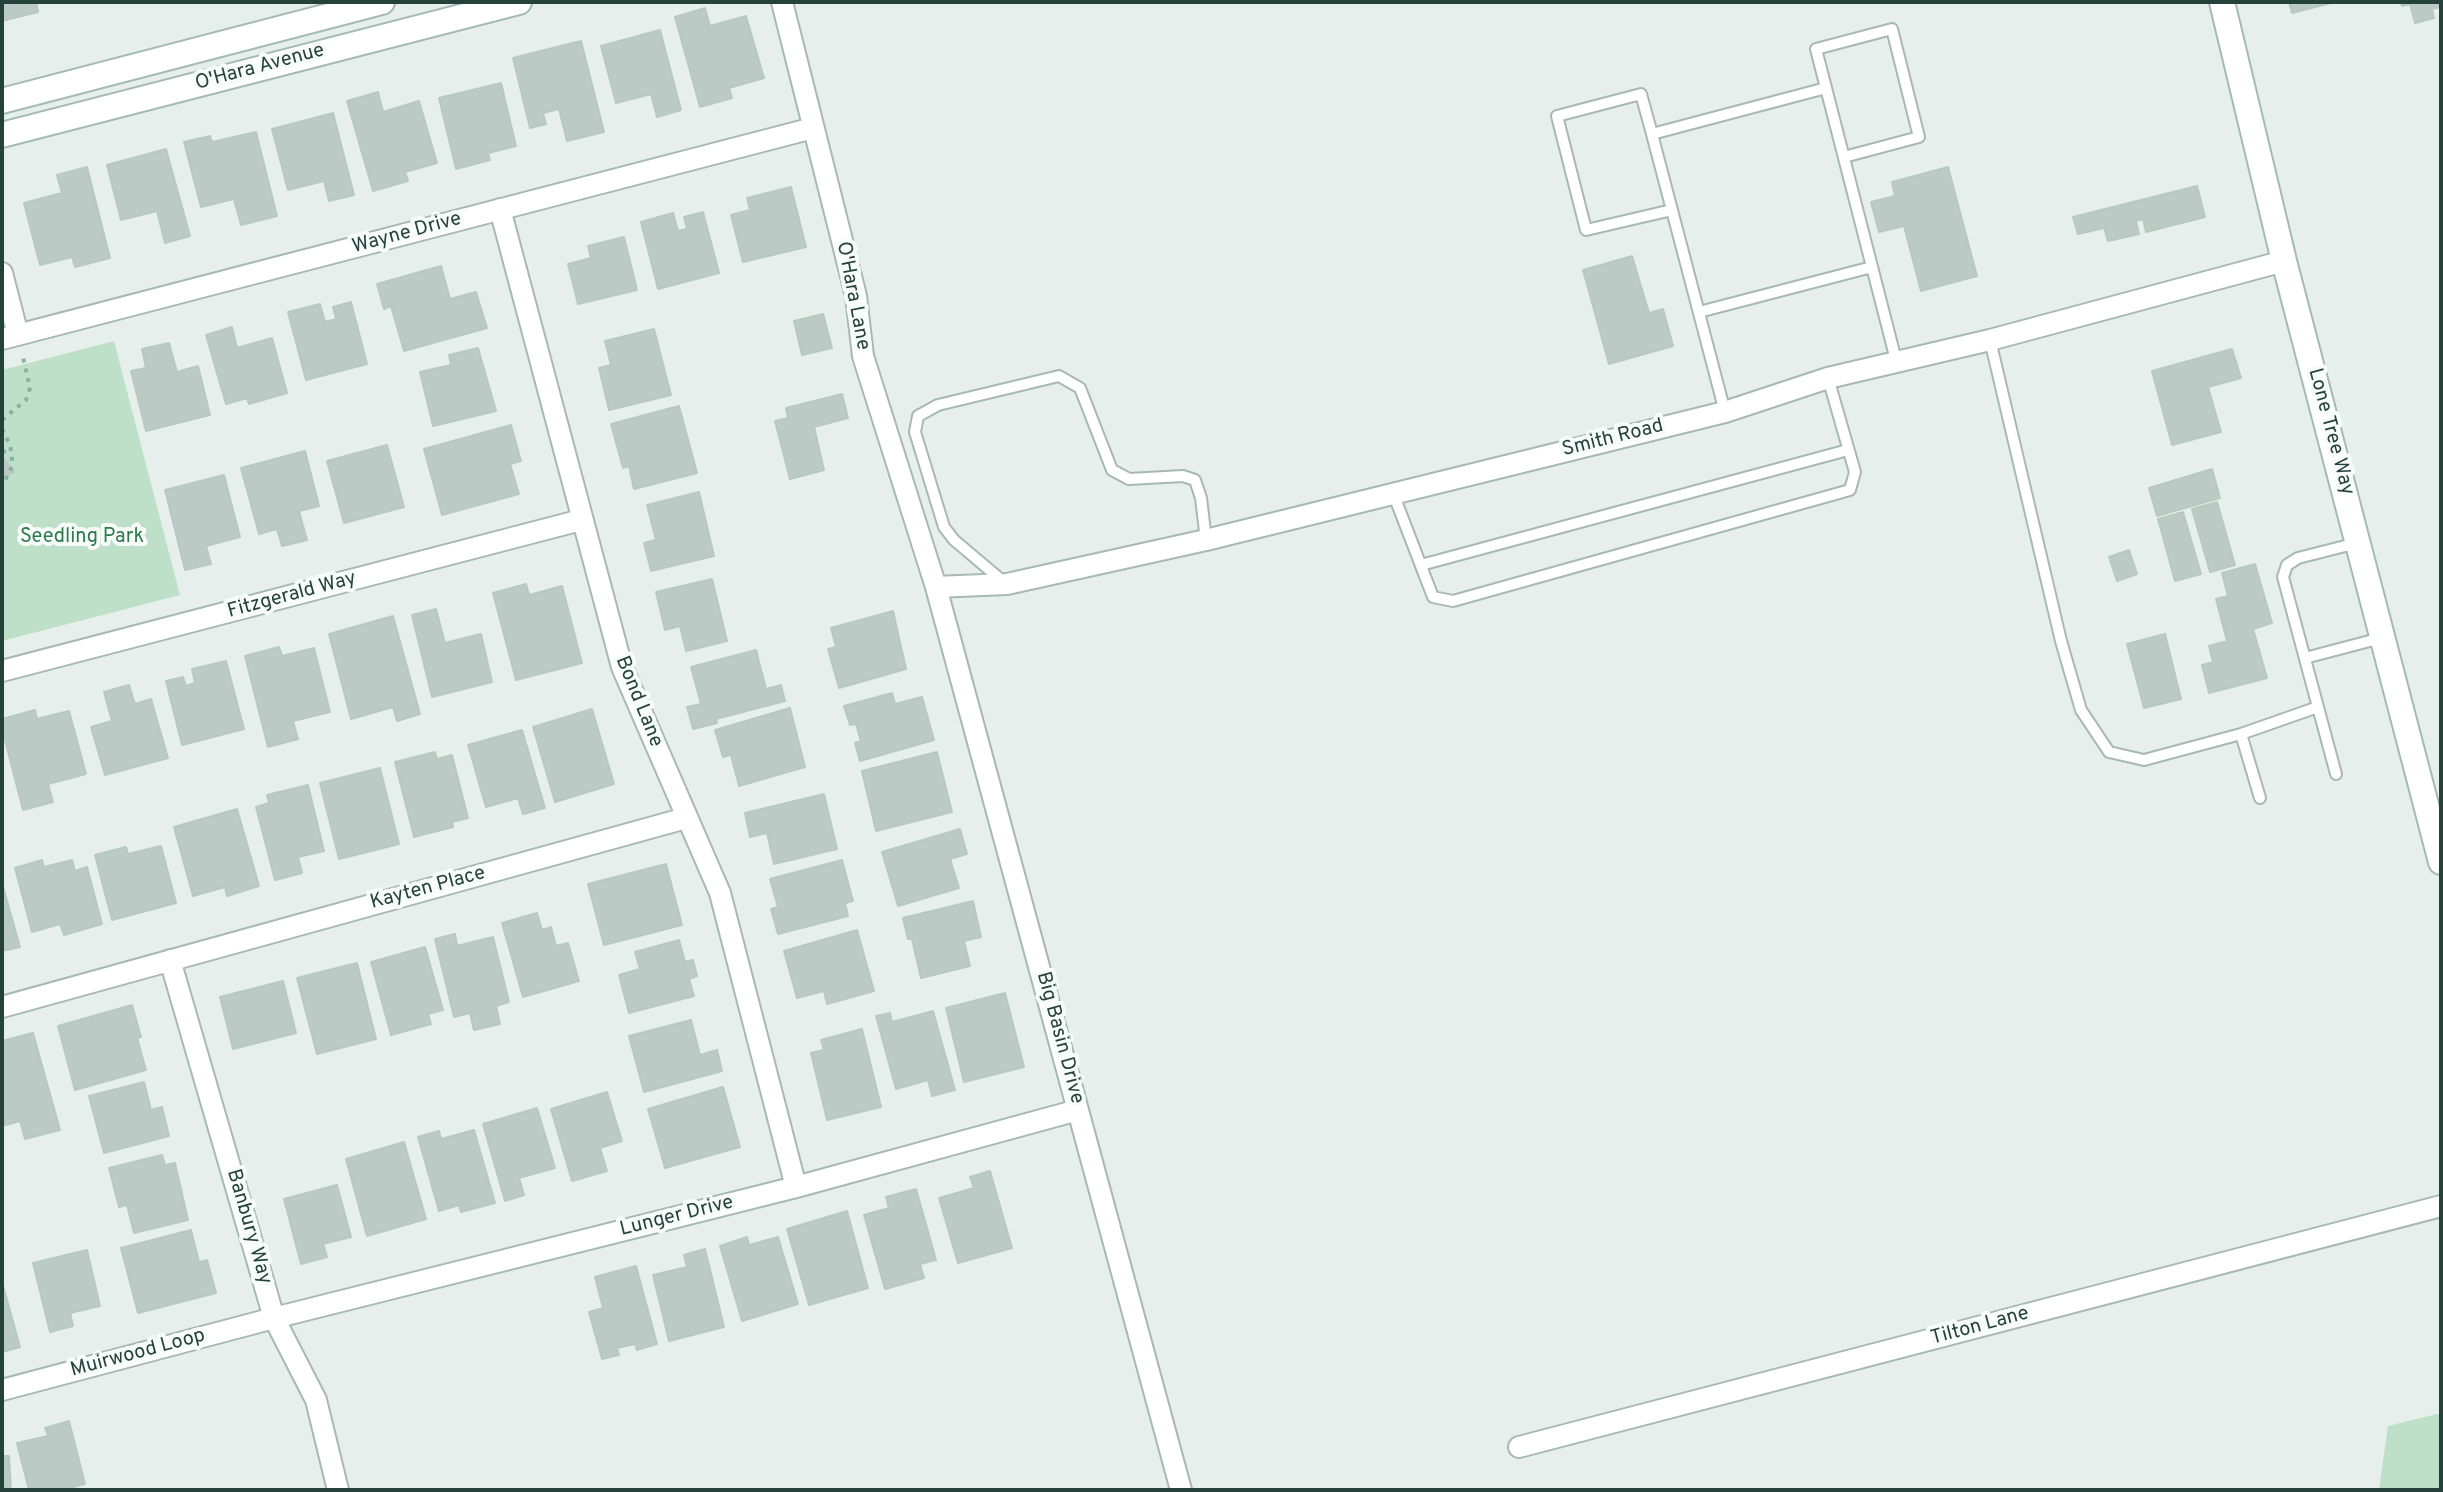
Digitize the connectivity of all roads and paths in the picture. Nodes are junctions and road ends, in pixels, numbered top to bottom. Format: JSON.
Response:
{"nodes":[{"id":1,"x":382,"y":2,"type":"edge"},
{"id":2,"x":519,"y":2,"type":"edge"},
{"id":3,"x":782,"y":2,"type":"edge"},
{"id":4,"x":2222,"y":2,"type":"edge"},
{"id":5,"x":1826,"y":88,"type":"junction"},
{"id":6,"x":2,"y":101,"type":"edge"},
{"id":7,"x":813,"y":128,"type":"junction"},
{"id":8,"x":1652,"y":134,"type":"junction"},
{"id":9,"x":2,"y":135,"type":"edge"},
{"id":10,"x":1844,"y":157,"type":"junction"},
{"id":11,"x":500,"y":209,"type":"junction"},
{"id":12,"x":1672,"y":210,"type":"junction"},
{"id":13,"x":2284,"y":261,"type":"junction"},
{"id":14,"x":1872,"y":267,"type":"junction"},
{"id":15,"x":2,"y":273,"type":"edge"},
{"id":16,"x":1699,"y":312,"type":"junction"},
{"id":17,"x":10,"y":337,"type":"edge"},
{"id":18,"x":1990,"y":340,"type":"junction"},
{"id":19,"x":1897,"y":364,"type":"junction"},
{"id":20,"x":1828,"y":378,"type":"junction"},
{"id":21,"x":1725,"y":412,"type":"junction"},
{"id":22,"x":2,"y":420,"type":"edge"},
{"id":23,"x":2,"y":429,"type":"edge"},
{"id":24,"x":11,"y":449,"type":"junction"},
{"id":25,"x":1848,"y":450,"type":"junction"},
{"id":26,"x":2,"y":452,"type":"edge"},
{"id":27,"x":2,"y":486,"type":"edge"},
{"id":28,"x":1393,"y":493,"type":"junction"},
{"id":29,"x":581,"y":520,"type":"junction"},
{"id":30,"x":1206,"y":540,"type":"junction"},
{"id":31,"x":2359,"y":542,"type":"junction"},
{"id":32,"x":1421,"y":565,"type":"junction"},
{"id":33,"x":1007,"y":584,"type":"junction"},
{"id":34,"x":936,"y":587,"type":"junction"},
{"id":35,"x":2383,"y":637,"type":"junction"},
{"id":36,"x":2305,"y":658,"type":"junction"},
{"id":37,"x":2,"y":671,"type":"edge"},
{"id":38,"x":2318,"y":707,"type":"junction"},
{"id":39,"x":2241,"y":734,"type":"junction"},
{"id":40,"x":2336,"y":774,"type":"dead end"},
{"id":41,"x":2260,"y":798,"type":"dead end"},
{"id":42,"x":686,"y":818,"type":"junction"},
{"id":43,"x":2441,"y":862,"type":"edge"},
{"id":44,"x":170,"y":960,"type":"junction"},
{"id":45,"x":2,"y":1007,"type":"edge"},
{"id":46,"x":1078,"y":1110,"type":"junction"},
{"id":47,"x":796,"y":1187,"type":"junction"},
{"id":48,"x":2441,"y":1206,"type":"edge"},
{"id":49,"x":274,"y":1318,"type":"junction"},
{"id":50,"x":2,"y":1390,"type":"edge"},
{"id":51,"x":1519,"y":1447,"type":"dead end"},
{"id":52,"x":338,"y":1490,"type":"edge"},
{"id":53,"x":1181,"y":1490,"type":"edge"}],
"edges":[{"from":1,"to":6,"type":"street","name":"O'Hara Avenue"},
{"from":2,"to":9,"type":"street","name":"O'Hara Avenue"},
{"from":3,"to":7,"type":"street","name":"O'Hara Lane"},
{"from":4,"to":13,"type":"street","name":"Lone Tree Way"},
{"from":5,"to":8,"type":"lane"},
{"from":5,"to":10,"type":"lane"},
{"from":5,"to":10,"type":"lane"},
{"from":7,"to":11,"type":"street","name":"Wayne Drive"},
{"from":7,"to":34,"type":"street","name":"O'Hara Lane"},
{"from":8,"to":12,"type":"lane"},
{"from":8,"to":12,"type":"lane"},
{"from":10,"to":14,"type":"lane"},
{"from":11,"to":17,"type":"street","name":"Wayne Drive"},
{"from":11,"to":29,"type":"street","name":"Bond Lane"},
{"from":12,"to":16,"type":"lane"},
{"from":13,"to":18,"type":"street","name":"Smith Road"},
{"from":13,"to":31,"type":"street","name":"Lone Tree Way"},
{"from":14,"to":16,"type":"lane"},
{"from":14,"to":19,"type":"lane"},
{"from":15,"to":17,"type":"street"},
{"from":16,"to":21,"type":"lane"},
{"from":17,"to":22,"type":"path"},
{"from":18,"to":19,"type":"street","name":"Smith Road"},
{"from":18,"to":39,"type":"lane"},
{"from":19,"to":20,"type":"street","name":"Smith Road"},
{"from":20,"to":21,"type":"street","name":"Smith Road"},
{"from":20,"to":25,"type":"lane"},
{"from":21,"to":28,"type":"street","name":"Smith Road"},
{"from":23,"to":24,"type":"path"},
{"from":24,"to":26,"type":"path"},
{"from":24,"to":27,"type":"path"},
{"from":25,"to":32,"type":"lane"},
{"from":25,"to":32,"type":"lane"},
{"from":28,"to":30,"type":"street","name":"Smith Road"},
{"from":28,"to":32,"type":"lane"},
{"from":29,"to":37,"type":"street","name":"Fitzgerald Way"},
{"from":29,"to":42,"type":"street","name":"Bond Lane"},
{"from":30,"to":33,"type":"street","name":"Smith Road"},
{"from":30,"to":33,"type":"lane"},
{"from":31,"to":35,"type":"street","name":"Lone Tree Way"},
{"from":31,"to":36,"type":"lane"},
{"from":33,"to":34,"type":"street","name":"Smith Road"},
{"from":34,"to":46,"type":"street","name":"Big Basin Drive"},
{"from":35,"to":36,"type":"lane"},
{"from":35,"to":43,"type":"street","name":"Lone Tree Way"},
{"from":36,"to":38,"type":"lane"},
{"from":38,"to":39,"type":"lane"},
{"from":38,"to":40,"type":"lane"},
{"from":39,"to":41,"type":"lane"},
{"from":42,"to":44,"type":"street","name":"Kayten Place"},
{"from":42,"to":47,"type":"street","name":"Bond Lane"},
{"from":44,"to":45,"type":"street"},
{"from":44,"to":49,"type":"street","name":"Banbury Way"},
{"from":46,"to":47,"type":"street","name":"Lunger Drive"},
{"from":46,"to":53,"type":"street","name":"Big Basin Drive"},
{"from":47,"to":49,"type":"street","name":"Lunger Drive"},
{"from":48,"to":51,"type":"street","name":"Tilton Lane"},
{"from":49,"to":50,"type":"street","name":"Muirwood Loop"},
{"from":49,"to":52,"type":"street","name":"Banbury Way"}]}
